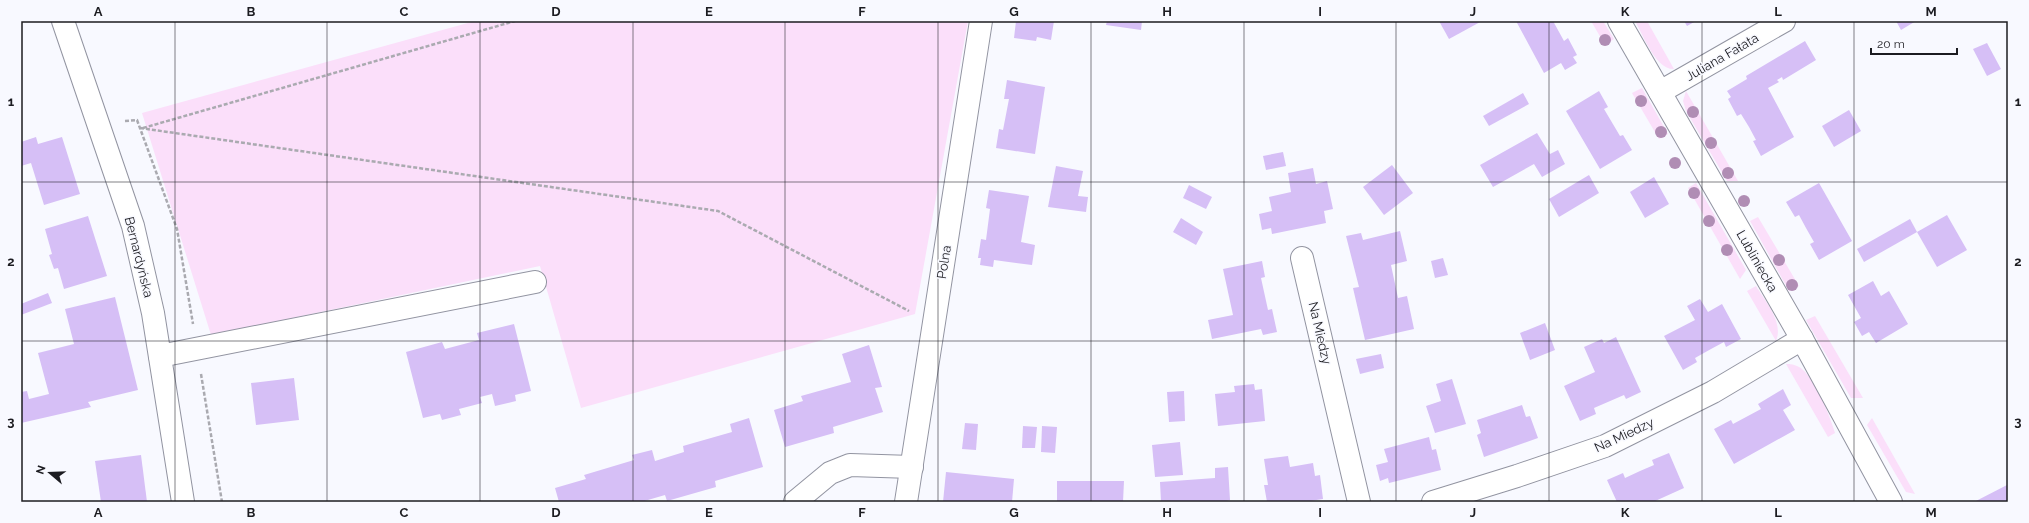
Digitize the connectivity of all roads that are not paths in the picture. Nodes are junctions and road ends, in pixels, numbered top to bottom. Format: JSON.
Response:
{"nodes":[{"id":1,"x":63,"y":21,"type":"edge"},
{"id":2,"x":981,"y":21,"type":"edge"},
{"id":3,"x":1619,"y":21,"type":"edge"},
{"id":4,"x":1784,"y":21,"type":"edge"},
{"id":5,"x":1660,"y":92,"type":"junction"},
{"id":6,"x":1302,"y":258,"type":"dead end"},
{"id":7,"x":535,"y":282,"type":"dead end"},
{"id":8,"x":1802,"y":339,"type":"junction"},
{"id":9,"x":160,"y":356,"type":"junction"},
{"id":10,"x":912,"y":467,"type":"junction"},
{"id":11,"x":183,"y":502,"type":"edge"},
{"id":12,"x":795,"y":502,"type":"edge"},
{"id":13,"x":906,"y":502,"type":"edge"},
{"id":14,"x":1359,"y":502,"type":"edge"},
{"id":15,"x":1433,"y":502,"type":"edge"},
{"id":16,"x":1891,"y":502,"type":"edge"}],
"edges":[{"from":1,"to":9,"type":"street","name":"Bernardyńska"},
{"from":2,"to":10,"type":"street","name":"Polna"},
{"from":3,"to":5,"type":"street","name":"Lubliniecka"},
{"from":4,"to":5,"type":"street","name":"Juliana Fałata"},
{"from":5,"to":8,"type":"street","name":"Lubliniecka"},
{"from":6,"to":14,"type":"street","name":"Na Miedzy"},
{"from":7,"to":9,"type":"street"},
{"from":8,"to":15,"type":"street","name":"Na Miedzy"},
{"from":8,"to":16,"type":"street","name":"Lubliniecka"},
{"from":9,"to":11,"type":"street","name":"Bernardyńska"},
{"from":10,"to":12,"type":"street"},
{"from":10,"to":13,"type":"street","name":"Polna"}]}
